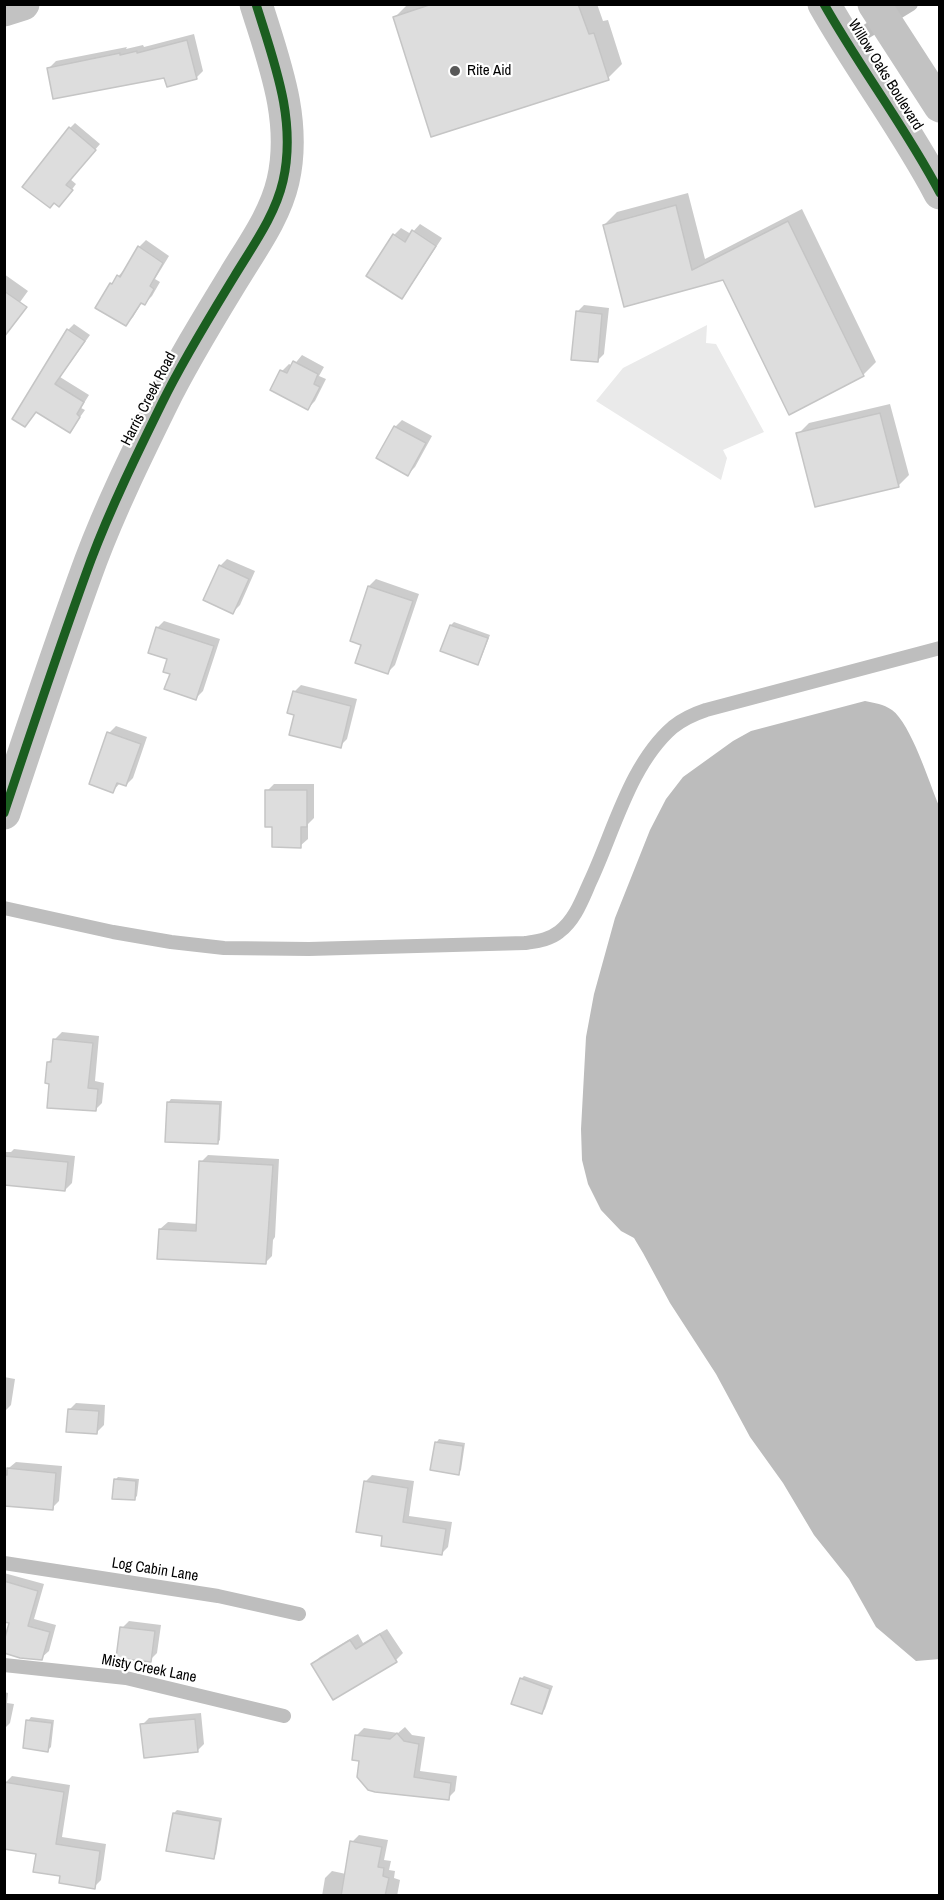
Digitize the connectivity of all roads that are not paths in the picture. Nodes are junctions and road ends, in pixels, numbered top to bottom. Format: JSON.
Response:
{"nodes":[{"id":1,"x":22,"y":4,"type":"edge"},
{"id":2,"x":256,"y":4,"type":"edge"},
{"id":3,"x":824,"y":4,"type":"edge"},
{"id":4,"x":4,"y":10,"type":"edge"},
{"id":5,"x":890,"y":10,"type":"edge"},
{"id":6,"x":846,"y":44,"type":"junction"},
{"id":7,"x":939,"y":106,"type":"edge"},
{"id":8,"x":939,"y":193,"type":"edge"},
{"id":9,"x":939,"y":648,"type":"edge"},
{"id":10,"x":4,"y":813,"type":"edge"},
{"id":11,"x":4,"y":908,"type":"edge"},
{"id":12,"x":4,"y":1563,"type":"edge"},
{"id":13,"x":299,"y":1614,"type":"dead end"},
{"id":14,"x":4,"y":1665,"type":"edge"},
{"id":15,"x":284,"y":1716,"type":"dead end"}],
"edges":[{"from":1,"to":4,"type":"street"},
{"from":2,"to":10,"type":"street","name":"Harris Creek Road"},
{"from":3,"to":6,"type":"street","name":"Willow Oaks Boulevard"},
{"from":5,"to":6,"type":"lane"},
{"from":5,"to":7,"type":"street","name":"Willow Oaks Boulevard"},
{"from":6,"to":8,"type":"street","name":"Willow Oaks Boulevard"},
{"from":9,"to":11,"type":"lane"},
{"from":12,"to":13,"type":"lane","name":"Log Cabin Lane"},
{"from":14,"to":15,"type":"lane","name":"Misty Creek Lane"}]}
